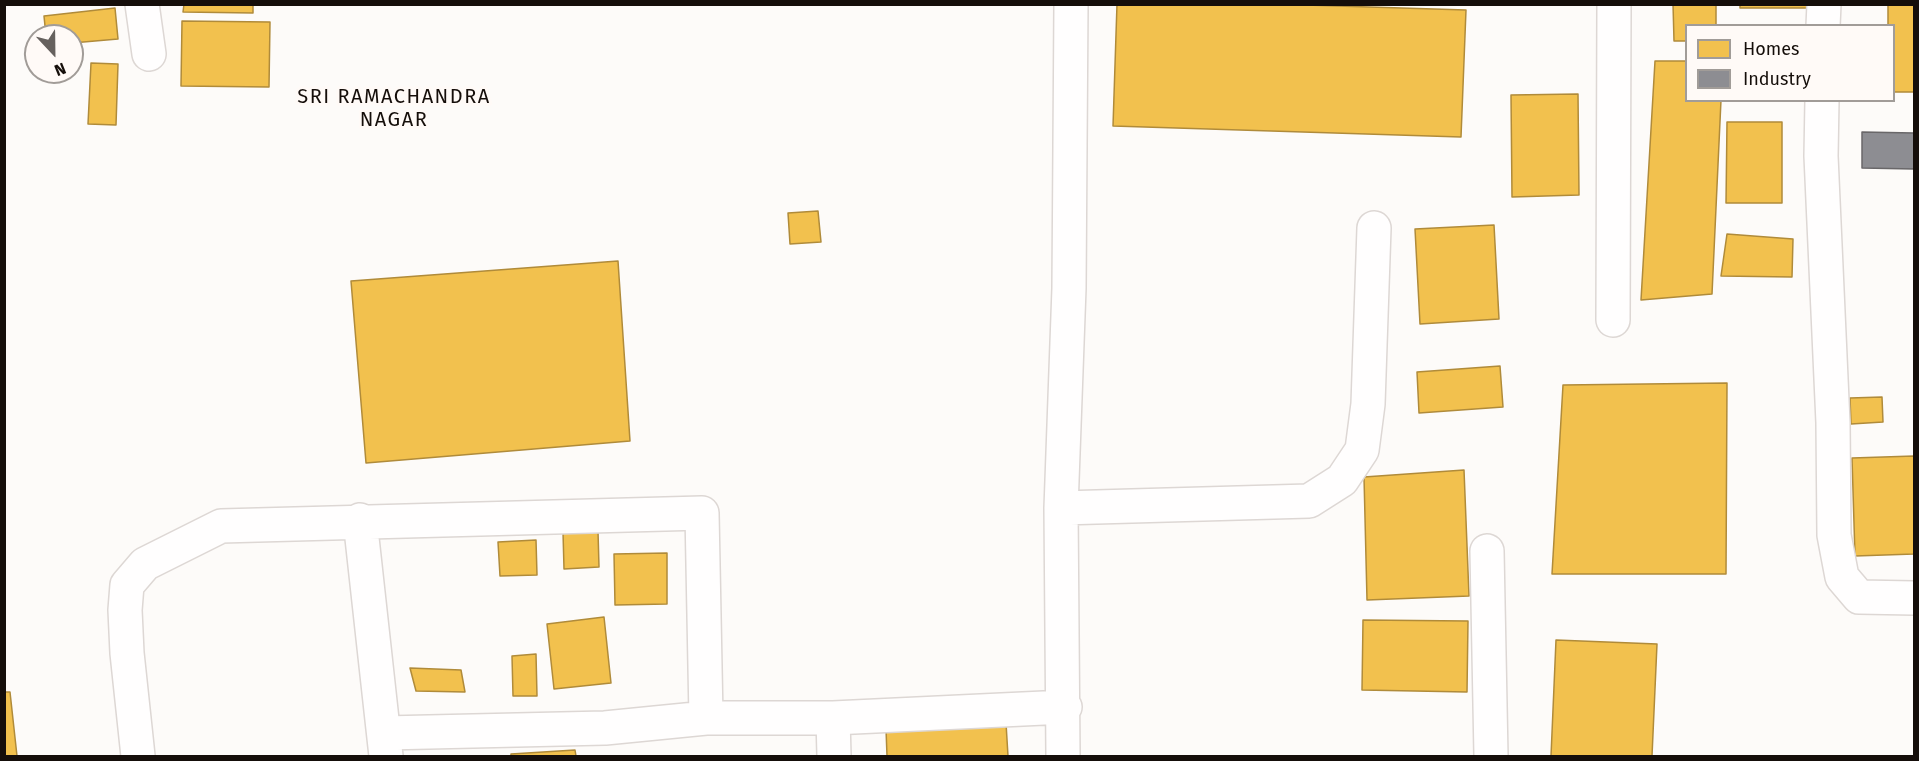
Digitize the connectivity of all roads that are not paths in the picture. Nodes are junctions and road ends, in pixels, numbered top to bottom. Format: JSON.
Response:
{"nodes":[{"id":1,"x":142,"y":4,"type":"edge"},
{"id":2,"x":1071,"y":4,"type":"edge"},
{"id":3,"x":1614,"y":4,"type":"edge"},
{"id":4,"x":1824,"y":4,"type":"edge"},
{"id":5,"x":1823,"y":24,"type":"edge"},
{"id":6,"x":149,"y":54,"type":"dead end"},
{"id":7,"x":1822,"y":102,"type":"edge"},
{"id":8,"x":1374,"y":228,"type":"dead end"},
{"id":9,"x":1613,"y":320,"type":"dead end"},
{"id":10,"x":1062,"y":508,"type":"junction"},
{"id":11,"x":360,"y":520,"type":"junction"},
{"id":12,"x":1487,"y":551,"type":"dead end"},
{"id":13,"x":1914,"y":598,"type":"edge"},
{"id":14,"x":1065,"y":707,"type":"junction"},
{"id":15,"x":706,"y":718,"type":"junction"},
{"id":16,"x":833,"y":718,"type":"junction"},
{"id":17,"x":606,"y":742,"type":"edge"},
{"id":18,"x":386,"y":745,"type":"edge"},
{"id":19,"x":138,"y":756,"type":"edge"},
{"id":20,"x":834,"y":756,"type":"edge"},
{"id":21,"x":1063,"y":756,"type":"edge"},
{"id":22,"x":1491,"y":756,"type":"edge"}],
"edges":[{"from":1,"to":6,"type":"street"},
{"from":2,"to":10,"type":"street"},
{"from":3,"to":9,"type":"street"},
{"from":4,"to":5,"type":"street"},
{"from":7,"to":13,"type":"street"},
{"from":8,"to":10,"type":"street"},
{"from":10,"to":14,"type":"street"},
{"from":11,"to":15,"type":"street"},
{"from":11,"to":18,"type":"street"},
{"from":11,"to":19,"type":"street"},
{"from":12,"to":22,"type":"street"},
{"from":14,"to":16,"type":"street"},
{"from":14,"to":21,"type":"street"},
{"from":15,"to":16,"type":"street"},
{"from":15,"to":17,"type":"street"},
{"from":16,"to":20,"type":"street"},
{"from":17,"to":18,"type":"street"}]}
